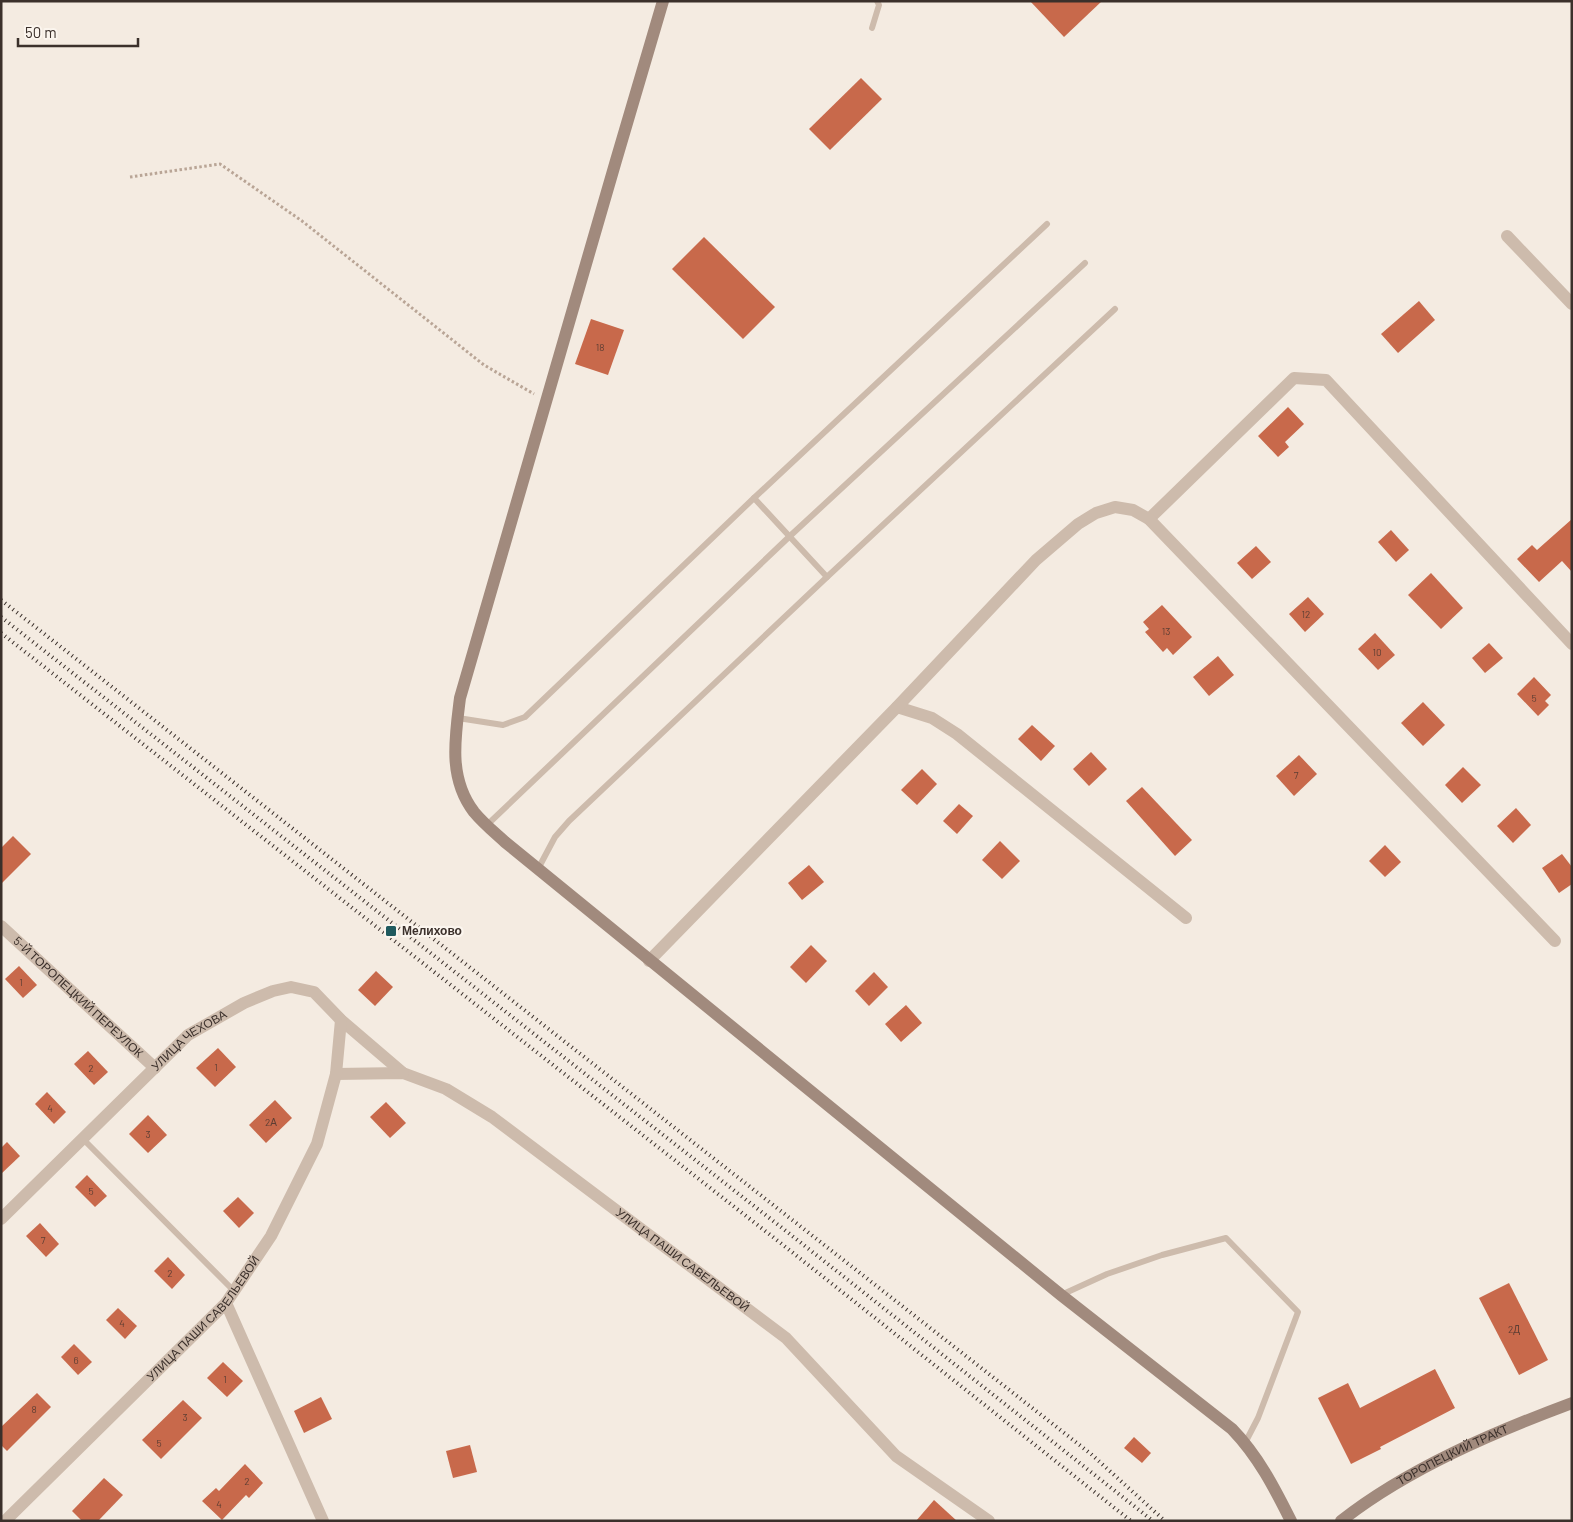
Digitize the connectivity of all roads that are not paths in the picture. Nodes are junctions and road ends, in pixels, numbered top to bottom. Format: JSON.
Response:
{"nodes":[{"id":1,"x":662,"y":1,"type":"edge"},
{"id":2,"x":877,"y":1,"type":"edge"},
{"id":3,"x":872,"y":28,"type":"dead end"},
{"id":4,"x":1047,"y":224,"type":"dead end"},
{"id":5,"x":1507,"y":236,"type":"dead end"},
{"id":6,"x":1085,"y":263,"type":"dead end"},
{"id":7,"x":1572,"y":304,"type":"edge"},
{"id":8,"x":1115,"y":309,"type":"dead end"},
{"id":9,"x":754,"y":498,"type":"junction"},
{"id":10,"x":1149,"y":519,"type":"junction"},
{"id":11,"x":790,"y":536,"type":"junction"},
{"id":12,"x":827,"y":577,"type":"junction"},
{"id":13,"x":1572,"y":644,"type":"edge"},
{"id":14,"x":897,"y":707,"type":"junction"},
{"id":15,"x":458,"y":718,"type":"junction"},
{"id":16,"x":486,"y":825,"type":"junction"},
{"id":17,"x":538,"y":869,"type":"junction"},
{"id":18,"x":1186,"y":918,"type":"dead end"},
{"id":19,"x":3,"y":933,"type":"edge"},
{"id":20,"x":1555,"y":941,"type":"dead end"},
{"id":21,"x":649,"y":961,"type":"junction"},
{"id":22,"x":341,"y":1020,"type":"junction"},
{"id":23,"x":154,"y":1068,"type":"junction"},
{"id":24,"x":403,"y":1073,"type":"junction"},
{"id":25,"x":336,"y":1074,"type":"junction"},
{"id":26,"x":83,"y":1139,"type":"junction"},
{"id":27,"x":1,"y":1219,"type":"edge"},
{"id":28,"x":234,"y":1291,"type":"junction"},
{"id":29,"x":1061,"y":1295,"type":"junction"},
{"id":30,"x":226,"y":1303,"type":"junction"},
{"id":31,"x":1572,"y":1403,"type":"edge"},
{"id":32,"x":1245,"y":1443,"type":"junction"},
{"id":33,"x":5,"y":1521,"type":"edge"},
{"id":34,"x":323,"y":1521,"type":"edge"},
{"id":35,"x":989,"y":1521,"type":"edge"},
{"id":36,"x":1291,"y":1521,"type":"edge"},
{"id":37,"x":1341,"y":1521,"type":"edge"}],
"edges":[{"from":1,"to":15,"type":"street"},
{"from":2,"to":3,"type":"lane"},
{"from":4,"to":9,"type":"lane"},
{"from":5,"to":7,"type":"street"},
{"from":6,"to":11,"type":"lane"},
{"from":8,"to":12,"type":"lane"},
{"from":9,"to":11,"type":"lane"},
{"from":9,"to":15,"type":"lane"},
{"from":10,"to":13,"type":"street"},
{"from":10,"to":14,"type":"street"},
{"from":10,"to":20,"type":"street"},
{"from":11,"to":12,"type":"lane"},
{"from":11,"to":16,"type":"lane"},
{"from":12,"to":17,"type":"lane"},
{"from":14,"to":18,"type":"street"},
{"from":14,"to":21,"type":"street"},
{"from":15,"to":16,"type":"street"},
{"from":16,"to":17,"type":"street"},
{"from":17,"to":21,"type":"street"},
{"from":19,"to":23,"type":"street","name":"5-Й ТОРОПЕЦКИЙ ПЕРЕУЛОК"},
{"from":21,"to":29,"type":"street"},
{"from":22,"to":23,"type":"street","name":"УЛИЦА ЧЕХОВА"},
{"from":22,"to":24,"type":"street","name":"УЛИЦА ЧЕХОВА"},
{"from":22,"to":25,"type":"street","name":"УЛИЦА ПАШИ САВЕЛЬЕВОЙ"},
{"from":23,"to":26,"type":"street","name":"УЛИЦА ЧЕХОВА"},
{"from":24,"to":25,"type":"street","name":"УЛИЦА ПАШИ САВЕЛЬЕВОЙ"},
{"from":24,"to":35,"type":"street","name":"УЛИЦА ПАШИ САВЕЛЬЕВОЙ"},
{"from":25,"to":28,"type":"street","name":"УЛИЦА ПАШИ САВЕЛЬЕВОЙ"},
{"from":26,"to":27,"type":"street","name":"УЛИЦА ЧЕХОВА"},
{"from":26,"to":28,"type":"lane"},
{"from":28,"to":30,"type":"street","name":"УЛИЦА ПАШИ САВЕЛЬЕВОЙ"},
{"from":29,"to":32,"type":"street"},
{"from":29,"to":32,"type":"lane"},
{"from":30,"to":33,"type":"street","name":"УЛИЦА ПАШИ САВЕЛЬЕВОЙ"},
{"from":30,"to":34,"type":"street"},
{"from":31,"to":37,"type":"street","name":"ТОРОПЕЦКИЙ ТРАКТ"},
{"from":32,"to":36,"type":"street"}]}
